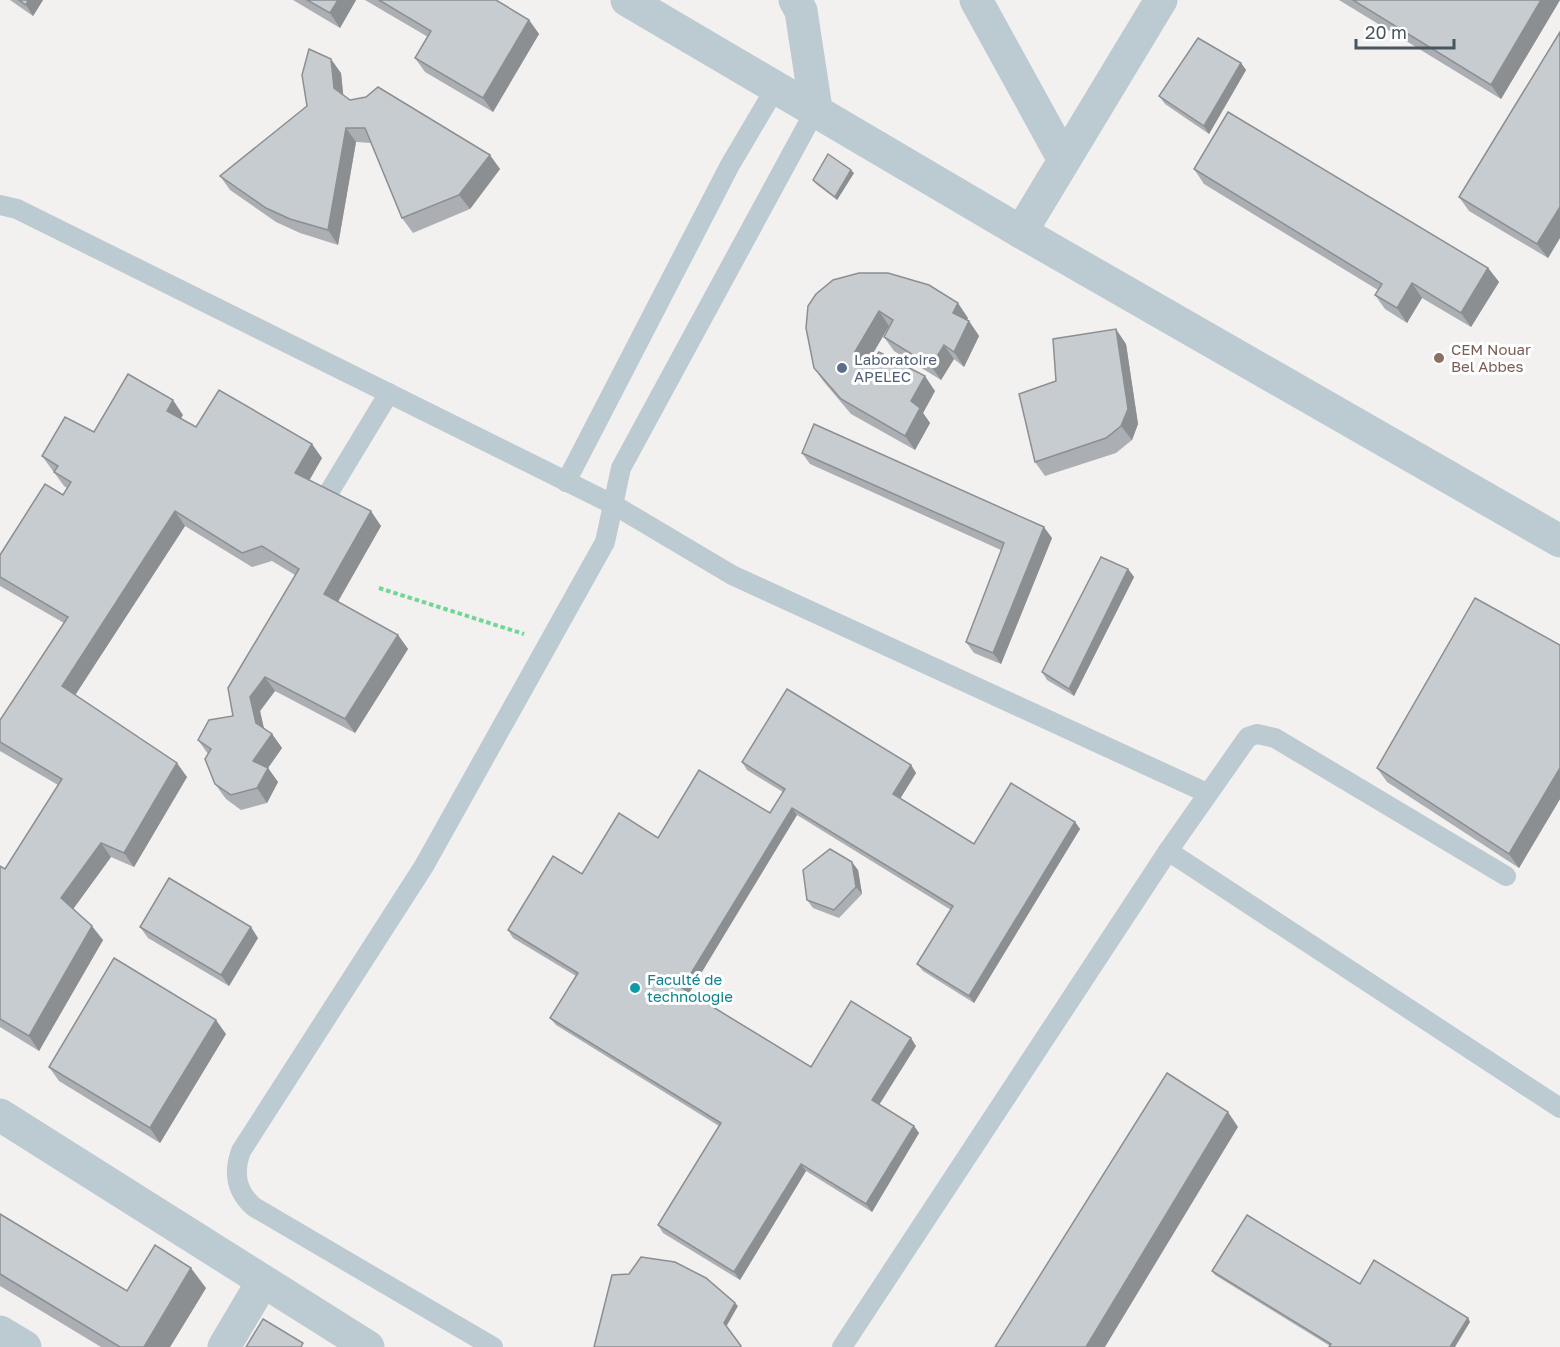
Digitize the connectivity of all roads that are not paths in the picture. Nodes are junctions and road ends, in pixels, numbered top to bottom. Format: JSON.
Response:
{"nodes":[{"id":1,"x":627,"y":0,"type":"edge"},
{"id":2,"x":795,"y":0,"type":"edge"},
{"id":3,"x":976,"y":0,"type":"edge"},
{"id":4,"x":1161,"y":0,"type":"edge"},
{"id":5,"x":806,"y":59,"type":"junction"},
{"id":6,"x":776,"y":87,"type":"junction"},
{"id":7,"x":816,"y":109,"type":"junction"},
{"id":8,"x":1064,"y":160,"type":"junction"},
{"id":9,"x":0,"y":205,"type":"edge"},
{"id":10,"x":1022,"y":232,"type":"junction"},
{"id":11,"x":389,"y":393,"type":"junction"},
{"id":12,"x":566,"y":482,"type":"junction"},
{"id":13,"x":614,"y":505,"type":"junction"},
{"id":14,"x":304,"y":532,"type":"edge"},
{"id":15,"x":1560,"y":541,"type":"edge"},
{"id":16,"x":1207,"y":793,"type":"junction"},
{"id":17,"x":1168,"y":851,"type":"junction"},
{"id":18,"x":1506,"y":876,"type":"edge"},
{"id":19,"x":1560,"y":1108,"type":"edge"},
{"id":20,"x":0,"y":1115,"type":"edge"},
{"id":21,"x":263,"y":1281,"type":"junction"},
{"id":22,"x":0,"y":1332,"type":"edge"},
{"id":23,"x":26,"y":1347,"type":"edge"},
{"id":24,"x":224,"y":1347,"type":"edge"},
{"id":25,"x":368,"y":1347,"type":"edge"},
{"id":26,"x":493,"y":1347,"type":"edge"},
{"id":27,"x":842,"y":1347,"type":"edge"}],
"edges":[{"from":1,"to":6,"type":"street"},
{"from":2,"to":5,"type":"street"},
{"from":3,"to":8,"type":"street"},
{"from":4,"to":8,"type":"street"},
{"from":5,"to":6,"type":"street"},
{"from":5,"to":7,"type":"street"},
{"from":6,"to":7,"type":"street"},
{"from":6,"to":12,"type":"lane"},
{"from":7,"to":10,"type":"street"},
{"from":7,"to":13,"type":"lane"},
{"from":8,"to":10,"type":"street"},
{"from":9,"to":11,"type":"lane"},
{"from":10,"to":15,"type":"street"},
{"from":11,"to":12,"type":"lane"},
{"from":11,"to":14,"type":"lane"},
{"from":12,"to":13,"type":"lane"},
{"from":13,"to":16,"type":"lane"},
{"from":13,"to":26,"type":"lane"},
{"from":16,"to":17,"type":"lane"},
{"from":16,"to":18,"type":"lane"},
{"from":17,"to":19,"type":"lane"},
{"from":17,"to":27,"type":"lane"},
{"from":20,"to":21,"type":"street"},
{"from":21,"to":24,"type":"street"},
{"from":21,"to":25,"type":"street"},
{"from":22,"to":23,"type":"street"}]}
